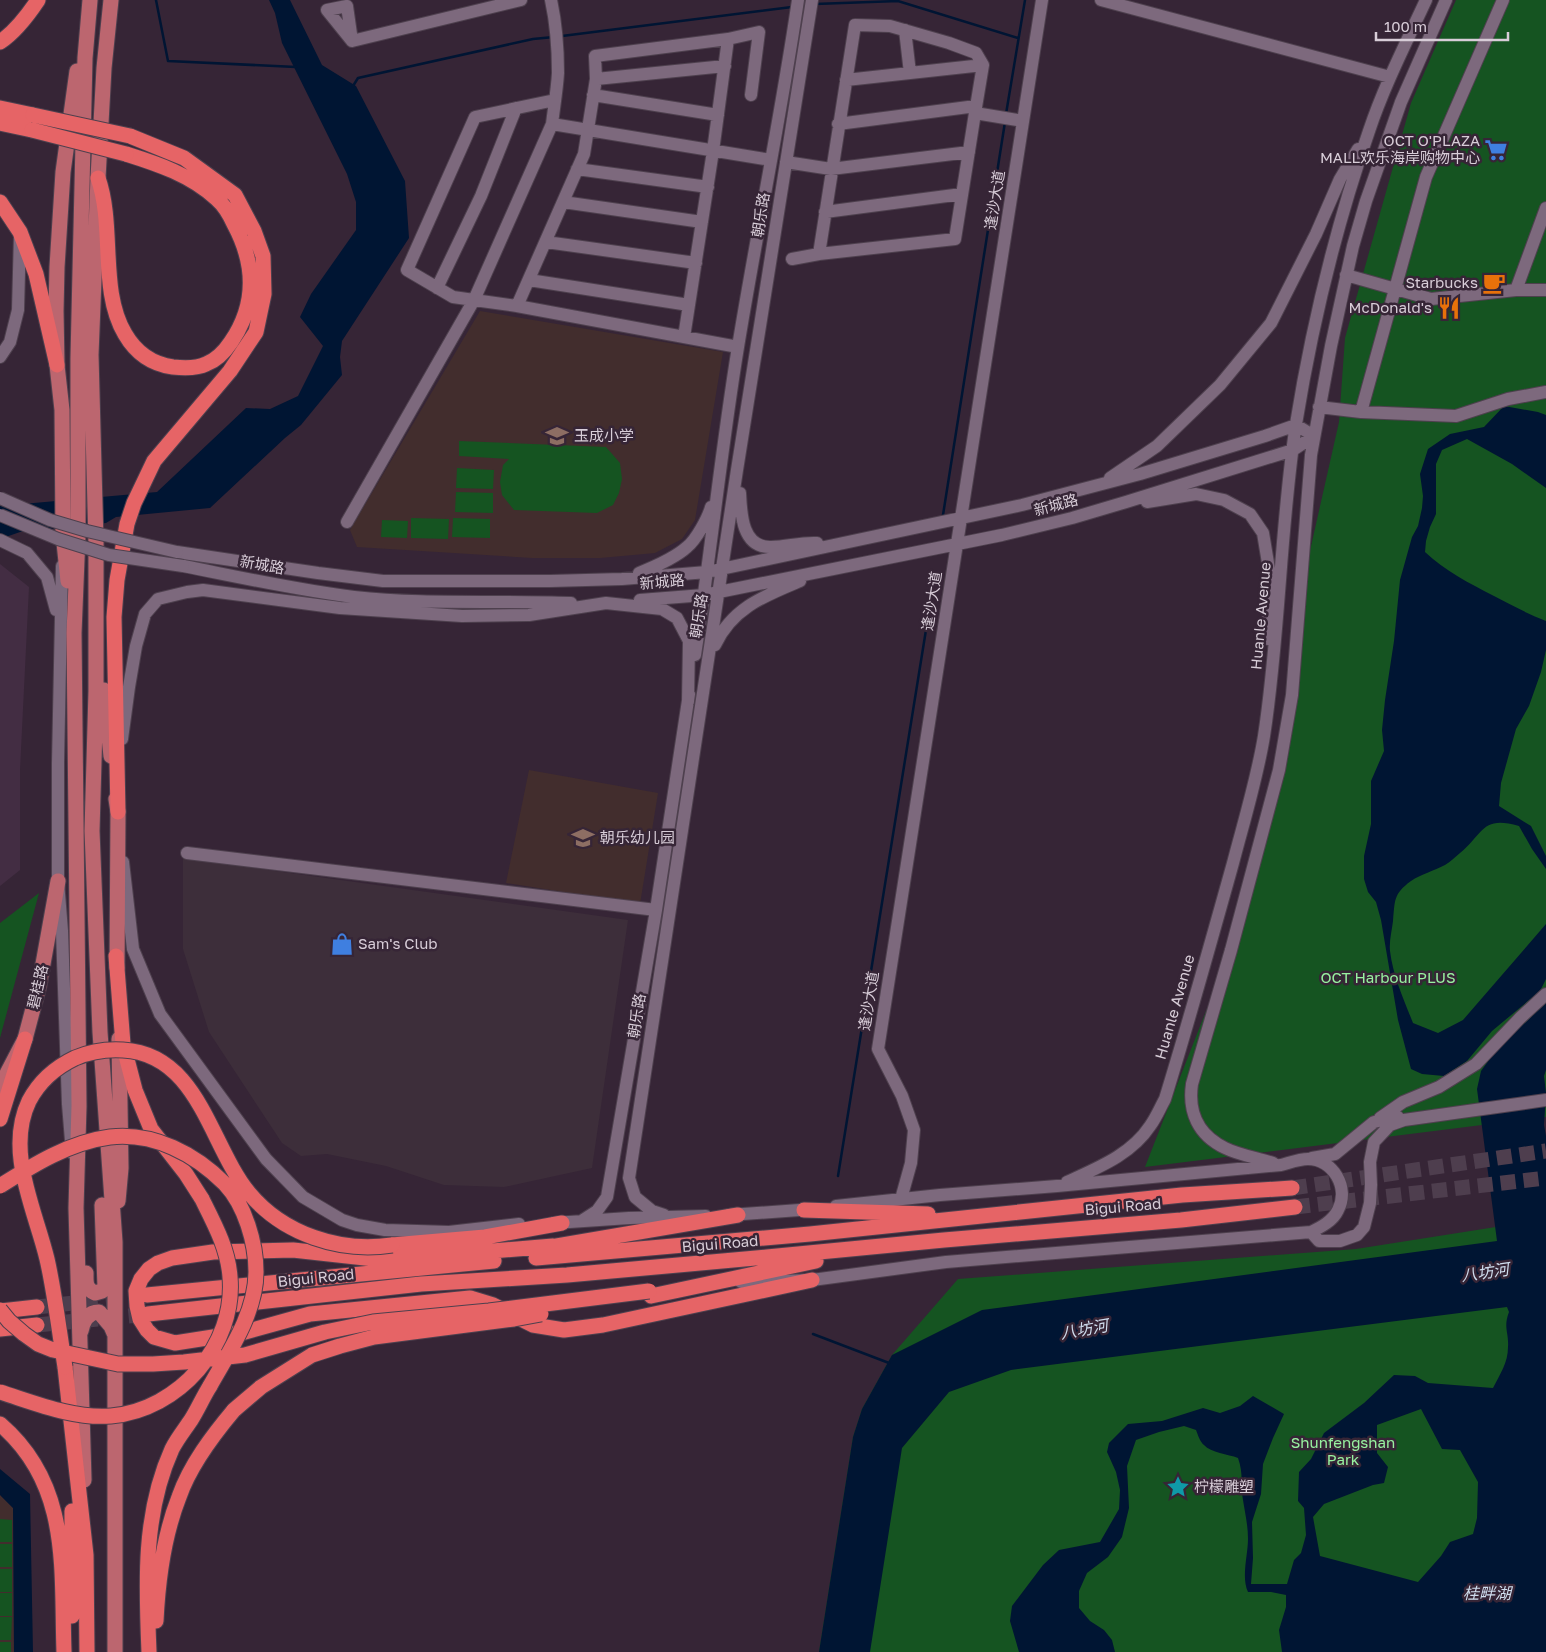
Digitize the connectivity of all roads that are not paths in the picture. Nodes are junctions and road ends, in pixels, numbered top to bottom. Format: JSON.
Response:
{"nodes":[{"id":1,"x":38,"y":0,"type":"edge"},
{"id":2,"x":89,"y":0,"type":"edge"},
{"id":3,"x":111,"y":0,"type":"edge"},
{"id":4,"x":521,"y":0,"type":"edge"},
{"id":5,"x":551,"y":0,"type":"edge"},
{"id":6,"x":798,"y":0,"type":"edge"},
{"id":7,"x":812,"y":0,"type":"edge"},
{"id":8,"x":1042,"y":0,"type":"edge"},
{"id":9,"x":1101,"y":0,"type":"edge"},
{"id":10,"x":1426,"y":0,"type":"edge"},
{"id":11,"x":1446,"y":0,"type":"edge"},
{"id":12,"x":1503,"y":0,"type":"edge"},
{"id":13,"x":905,"y":30,"type":"junction"},
{"id":14,"x":728,"y":40,"type":"junction"},
{"id":15,"x":352,"y":41,"type":"dead end"},
{"id":16,"x":0,"y":42,"type":"edge"},
{"id":17,"x":983,"y":65,"type":"junction"},
{"id":18,"x":725,"y":66,"type":"junction"},
{"id":19,"x":910,"y":73,"type":"junction"},
{"id":20,"x":1390,"y":77,"type":"junction"},
{"id":21,"x":596,"y":78,"type":"junction"},
{"id":22,"x":846,"y":80,"type":"junction"},
{"id":23,"x":593,"y":95,"type":"junction"},
{"id":24,"x":751,"y":95,"type":"dead end"},
{"id":25,"x":555,"y":100,"type":"junction"},
{"id":26,"x":0,"y":108,"type":"edge"},
{"id":27,"x":516,"y":108,"type":"junction"},
{"id":28,"x":976,"y":110,"type":"junction"},
{"id":29,"x":718,"y":115,"type":"junction"},
{"id":30,"x":1020,"y":120,"type":"junction"},
{"id":31,"x":32,"y":122,"type":"junction"},
{"id":32,"x":0,"y":123,"type":"edge"},
{"id":33,"x":552,"y":124,"type":"junction"},
{"id":34,"x":838,"y":124,"type":"junction"},
{"id":35,"x":589,"y":130,"type":"junction"},
{"id":36,"x":1368,"y":131,"type":"junction"},
{"id":37,"x":714,"y":150,"type":"junction"},
{"id":38,"x":969,"y":152,"type":"junction"},
{"id":39,"x":771,"y":160,"type":"junction"},
{"id":40,"x":786,"y":162,"type":"junction"},
{"id":41,"x":578,"y":169,"type":"junction"},
{"id":42,"x":831,"y":169,"type":"junction"},
{"id":43,"x":98,"y":178,"type":"junction"},
{"id":44,"x":708,"y":187,"type":"junction"},
{"id":45,"x":962,"y":194,"type":"junction"},
{"id":46,"x":0,"y":202,"type":"edge"},
{"id":47,"x":563,"y":202,"type":"junction"},
{"id":48,"x":1546,"y":208,"type":"edge"},
{"id":49,"x":825,"y":212,"type":"junction"},
{"id":50,"x":702,"y":222,"type":"junction"},
{"id":51,"x":20,"y":232,"type":"junction"},
{"id":52,"x":546,"y":242,"type":"junction"},
{"id":53,"x":819,"y":254,"type":"junction"},
{"id":54,"x":792,"y":259,"type":"dead end"},
{"id":55,"x":696,"y":263,"type":"junction"},
{"id":56,"x":1346,"y":275,"type":"junction"},
{"id":57,"x":529,"y":280,"type":"junction"},
{"id":58,"x":437,"y":288,"type":"junction"},
{"id":59,"x":1396,"y":289,"type":"junction"},
{"id":60,"x":1516,"y":290,"type":"junction"},
{"id":61,"x":1546,"y":290,"type":"edge"},
{"id":62,"x":474,"y":300,"type":"junction"},
{"id":63,"x":690,"y":305,"type":"junction"},
{"id":64,"x":517,"y":306,"type":"junction"},
{"id":65,"x":684,"y":337,"type":"junction"},
{"id":66,"x":738,"y":347,"type":"junction"},
{"id":67,"x":1310,"y":350,"type":"junction"},
{"id":68,"x":1329,"y":354,"type":"junction"},
{"id":69,"x":0,"y":357,"type":"edge"},
{"id":70,"x":57,"y":365,"type":"junction"},
{"id":71,"x":1546,"y":392,"type":"edge"},
{"id":72,"x":1319,"y":407,"type":"junction"},
{"id":73,"x":1361,"y":412,"type":"junction"},
{"id":74,"x":1296,"y":425,"type":"junction"},
{"id":75,"x":1314,"y":436,"type":"junction"},
{"id":76,"x":1293,"y":450,"type":"junction"},
{"id":77,"x":1190,"y":459,"type":"junction"},
{"id":78,"x":737,"y":470,"type":"junction"},
{"id":79,"x":719,"y":473,"type":"junction"},
{"id":80,"x":1188,"y":483,"type":"junction"},
{"id":81,"x":1102,"y":484,"type":"junction"},
{"id":82,"x":0,"y":498,"type":"edge"},
{"id":83,"x":1098,"y":510,"type":"junction"},
{"id":84,"x":0,"y":515,"type":"edge"},
{"id":85,"x":962,"y":517,"type":"junction"},
{"id":86,"x":347,"y":522,"type":"dead end"},
{"id":87,"x":70,"y":534,"type":"junction"},
{"id":88,"x":0,"y":540,"type":"edge"},
{"id":89,"x":1284,"y":540,"type":"junction"},
{"id":90,"x":1304,"y":540,"type":"junction"},
{"id":91,"x":957,"y":544,"type":"junction"},
{"id":92,"x":832,"y":545,"type":"junction"},
{"id":93,"x":723,"y":569,"type":"junction"},
{"id":94,"x":827,"y":570,"type":"junction"},
{"id":95,"x":707,"y":572,"type":"junction"},
{"id":96,"x":622,"y":579,"type":"junction"},
{"id":97,"x":719,"y":592,"type":"junction"},
{"id":98,"x":704,"y":595,"type":"junction"},
{"id":99,"x":606,"y":603,"type":"junction"},
{"id":100,"x":96,"y":624,"type":"junction"},
{"id":101,"x":60,"y":626,"type":"junction"},
{"id":102,"x":709,"y":657,"type":"junction"},
{"id":103,"x":688,"y":702,"type":"junction"},
{"id":104,"x":1266,"y":721,"type":"junction"},
{"id":105,"x":118,"y":812,"type":"junction"},
{"id":106,"x":187,"y":854,"type":"dead end"},
{"id":107,"x":58,"y":881,"type":"junction"},
{"id":108,"x":656,"y":910,"type":"junction"},
{"id":109,"x":1210,"y":944,"type":"junction"},
{"id":110,"x":1231,"y":950,"type":"junction"},
{"id":111,"x":116,"y":956,"type":"junction"},
{"id":112,"x":1546,"y":994,"type":"edge"},
{"id":113,"x":25,"y":1039,"type":"junction"},
{"id":114,"x":0,"y":1087,"type":"edge"},
{"id":115,"x":1546,"y":1095,"type":"edge"},
{"id":116,"x":1546,"y":1100,"type":"edge"},
{"id":117,"x":79,"y":1106,"type":"junction"},
{"id":118,"x":1419,"y":1116,"type":"junction"},
{"id":119,"x":0,"y":1119,"type":"edge"},
{"id":120,"x":1374,"y":1122,"type":"junction"},
{"id":121,"x":105,"y":1125,"type":"junction"},
{"id":122,"x":616,"y":1144,"type":"junction"},
{"id":123,"x":634,"y":1147,"type":"junction"},
{"id":124,"x":1307,"y":1159,"type":"junction"},
{"id":125,"x":1281,"y":1165,"type":"junction"},
{"id":126,"x":0,"y":1186,"type":"edge"},
{"id":127,"x":1057,"y":1186,"type":"junction"},
{"id":128,"x":1292,"y":1188,"type":"tunnel mouth"},
{"id":129,"x":901,"y":1199,"type":"junction"},
{"id":130,"x":1294,"y":1207,"type":"tunnel mouth"},
{"id":131,"x":76,"y":1208,"type":"junction"},
{"id":132,"x":804,"y":1210,"type":"junction"},
{"id":133,"x":738,"y":1215,"type":"junction"},
{"id":134,"x":669,"y":1216,"type":"junction"},
{"id":135,"x":989,"y":1216,"type":"junction"},
{"id":136,"x":581,"y":1221,"type":"junction"},
{"id":137,"x":562,"y":1222,"type":"junction"},
{"id":138,"x":1311,"y":1232,"type":"junction"},
{"id":139,"x":114,"y":1242,"type":"junction"},
{"id":140,"x":553,"y":1246,"type":"junction"},
{"id":141,"x":881,"y":1247,"type":"junction"},
{"id":142,"x":470,"y":1263,"type":"junction"},
{"id":143,"x":812,"y":1280,"type":"junction"},
{"id":144,"x":718,"y":1282,"type":"junction"},
{"id":145,"x":650,"y":1293,"type":"junction"},
{"id":146,"x":147,"y":1295,"type":"tunnel mouth"},
{"id":147,"x":38,"y":1307,"type":"tunnel mouth"},
{"id":148,"x":0,"y":1311,"type":"edge"},
{"id":149,"x":148,"y":1314,"type":"tunnel mouth"},
{"id":150,"x":37,"y":1324,"type":"tunnel mouth"},
{"id":151,"x":0,"y":1329,"type":"edge"},
{"id":152,"x":114,"y":1334,"type":"junction"},
{"id":153,"x":80,"y":1335,"type":"junction"},
{"id":154,"x":0,"y":1392,"type":"edge"},
{"id":155,"x":0,"y":1424,"type":"edge"},
{"id":156,"x":72,"y":1434,"type":"junction"},
{"id":157,"x":86,"y":1555,"type":"junction"},
{"id":158,"x":64,"y":1652,"type":"edge"},
{"id":159,"x":72,"y":1652,"type":"edge"},
{"id":160,"x":87,"y":1652,"type":"edge"},
{"id":161,"x":115,"y":1652,"type":"edge"},
{"id":162,"x":149,"y":1652,"type":"edge"},
{"id":163,"x":154,"y":1652,"type":"edge"}],
"edges":[{"from":1,"to":16,"type":"highway"},
{"from":2,"to":70,"type":"main road"},
{"from":2,"to":87,"type":"main road"},
{"from":3,"to":43,"type":"main road"},
{"from":4,"to":15,"type":"street"},
{"from":5,"to":25,"type":"street"},
{"from":6,"to":39,"type":"street","name":"朝乐路"},
{"from":7,"to":40,"type":"street","name":"朝乐路"},
{"from":8,"to":30,"type":"street","name":"逢沙大道"},
{"from":9,"to":20,"type":"street"},
{"from":10,"to":20,"type":"street","name":"Huanle Avenue"},
{"from":11,"to":56,"type":"street"},
{"from":12,"to":59,"type":"street"},
{"from":13,"to":17,"type":"street"},
{"from":13,"to":19,"type":"street"},
{"from":13,"to":22,"type":"street"},
{"from":14,"to":18,"type":"street"},
{"from":14,"to":21,"type":"street"},
{"from":14,"to":24,"type":"street"},
{"from":17,"to":19,"type":"street"},
{"from":17,"to":28,"type":"street"},
{"from":18,"to":21,"type":"street"},
{"from":18,"to":29,"type":"street"},
{"from":19,"to":22,"type":"street"},
{"from":20,"to":36,"type":"street","name":"Huanle Avenue"},
{"from":21,"to":23,"type":"street"},
{"from":22,"to":34,"type":"street"},
{"from":23,"to":29,"type":"street"},
{"from":23,"to":35,"type":"street"},
{"from":25,"to":27,"type":"street"},
{"from":25,"to":33,"type":"street"},
{"from":26,"to":31,"type":"highway"},
{"from":27,"to":58,"type":"street"},
{"from":27,"to":58,"type":"street"},
{"from":28,"to":30,"type":"street"},
{"from":28,"to":34,"type":"street"},
{"from":28,"to":38,"type":"street"},
{"from":29,"to":37,"type":"street"},
{"from":30,"to":85,"type":"street","name":"逢沙大道"},
{"from":31,"to":32,"type":"highway"},
{"from":31,"to":43,"type":"highway","bridge":true},
{"from":31,"to":105,"type":"highway","bridge":true},
{"from":33,"to":35,"type":"street"},
{"from":33,"to":62,"type":"street"},
{"from":34,"to":42,"type":"street"},
{"from":35,"to":37,"type":"street"},
{"from":35,"to":41,"type":"street"},
{"from":36,"to":67,"type":"street","name":"Huanle Avenue"},
{"from":36,"to":81,"type":"street"},
{"from":37,"to":39,"type":"street"},
{"from":37,"to":44,"type":"street"},
{"from":38,"to":42,"type":"street"},
{"from":38,"to":45,"type":"street"},
{"from":39,"to":66,"type":"street","name":"朝乐路"},
{"from":40,"to":42,"type":"street"},
{"from":40,"to":78,"type":"street","name":"朝乐路"},
{"from":41,"to":44,"type":"street"},
{"from":41,"to":47,"type":"street"},
{"from":42,"to":49,"type":"street"},
{"from":43,"to":100,"type":"main road"},
{"from":44,"to":50,"type":"street"},
{"from":45,"to":49,"type":"street"},
{"from":45,"to":53,"type":"street"},
{"from":46,"to":51,"type":"highway"},
{"from":47,"to":50,"type":"street"},
{"from":47,"to":52,"type":"street"},
{"from":48,"to":60,"type":"street"},
{"from":49,"to":53,"type":"street"},
{"from":50,"to":55,"type":"street"},
{"from":51,"to":69,"type":"street"},
{"from":51,"to":70,"type":"highway"},
{"from":52,"to":55,"type":"street"},
{"from":52,"to":57,"type":"street"},
{"from":53,"to":54,"type":"street"},
{"from":55,"to":63,"type":"street"},
{"from":56,"to":59,"type":"street"},
{"from":56,"to":68,"type":"street"},
{"from":57,"to":63,"type":"street"},
{"from":57,"to":64,"type":"street"},
{"from":58,"to":62,"type":"street"},
{"from":59,"to":60,"type":"street"},
{"from":59,"to":73,"type":"street"},
{"from":60,"to":61,"type":"street"},
{"from":62,"to":64,"type":"street"},
{"from":62,"to":86,"type":"street"},
{"from":63,"to":65,"type":"street"},
{"from":64,"to":65,"type":"street"},
{"from":65,"to":66,"type":"street"},
{"from":66,"to":79,"type":"street","name":"朝乐路"},
{"from":67,"to":68,"type":"street"},
{"from":67,"to":74,"type":"street","name":"Huanle Avenue"},
{"from":68,"to":72,"type":"street"},
{"from":70,"to":87,"type":"main road"},
{"from":71,"to":73,"type":"street"},
{"from":72,"to":73,"type":"street"},
{"from":72,"to":75,"type":"street"},
{"from":74,"to":75,"type":"street"},
{"from":74,"to":76,"type":"street","name":"Huanle Avenue"},
{"from":74,"to":77,"type":"street","name":"新城路"},
{"from":75,"to":76,"type":"street","name":"新城路"},
{"from":75,"to":90,"type":"street"},
{"from":76,"to":80,"type":"street","name":"新城路"},
{"from":76,"to":89,"type":"street","name":"Huanle Avenue"},
{"from":77,"to":80,"type":"street"},
{"from":77,"to":81,"type":"street","name":"新城路"},
{"from":78,"to":92,"type":"street"},
{"from":78,"to":93,"type":"street","name":"朝乐路"},
{"from":79,"to":95,"type":"street","name":"朝乐路"},
{"from":79,"to":96,"type":"street"},
{"from":80,"to":83,"type":"street","name":"新城路"},
{"from":81,"to":85,"type":"street","name":"新城路"},
{"from":82,"to":96,"type":"street","name":"新城路","bridge":true},
{"from":83,"to":91,"type":"street","name":"新城路"},
{"from":83,"to":104,"type":"street"},
{"from":84,"to":99,"type":"street","name":"新城路","bridge":true},
{"from":85,"to":91,"type":"street","name":"逢沙大道"},
{"from":85,"to":92,"type":"street","name":"新城路"},
{"from":87,"to":101,"type":"street"},
{"from":87,"to":117,"type":"main road"},
{"from":88,"to":101,"type":"street"},
{"from":89,"to":90,"type":"street"},
{"from":89,"to":104,"type":"street","name":"Huanle Avenue"},
{"from":90,"to":110,"type":"street"},
{"from":91,"to":94,"type":"street","name":"新城路"},
{"from":91,"to":129,"type":"street","name":"逢沙大道"},
{"from":92,"to":93,"type":"street","name":"新城路"},
{"from":93,"to":95,"type":"street","name":"新城路"},
{"from":93,"to":97,"type":"street","name":"朝乐路"},
{"from":94,"to":97,"type":"street","name":"新城路"},
{"from":94,"to":102,"type":"street"},
{"from":95,"to":96,"type":"street","name":"新城路"},
{"from":95,"to":98,"type":"street","name":"朝乐路"},
{"from":97,"to":98,"type":"street","name":"新城路"},
{"from":97,"to":102,"type":"street","name":"朝乐路"},
{"from":98,"to":99,"type":"street","name":"新城路"},
{"from":98,"to":103,"type":"street","name":"朝乐路"},
{"from":99,"to":103,"type":"street"},
{"from":99,"to":105,"type":"street"},
{"from":100,"to":105,"type":"main road"},
{"from":100,"to":121,"type":"main road"},
{"from":101,"to":107,"type":"street"},
{"from":102,"to":123,"type":"street","name":"朝乐路"},
{"from":103,"to":108,"type":"street","name":"朝乐路"},
{"from":104,"to":109,"type":"street","name":"Huanle Avenue"},
{"from":105,"to":111,"type":"main road"},
{"from":105,"to":137,"type":"street"},
{"from":106,"to":108,"type":"street"},
{"from":107,"to":113,"type":"main road","name":"碧桂路"},
{"from":107,"to":131,"type":"street"},
{"from":108,"to":122,"type":"street","name":"朝乐路"},
{"from":109,"to":110,"type":"street"},
{"from":109,"to":127,"type":"street","name":"Huanle Avenue"},
{"from":110,"to":125,"type":"street"},
{"from":111,"to":139,"type":"main road"},
{"from":111,"to":154,"type":"highway","bridge":true},
{"from":112,"to":120,"type":"street"},
{"from":113,"to":114,"type":"main road","name":"碧桂路"},
{"from":113,"to":119,"type":"highway"},
{"from":115,"to":118,"type":"street"},
{"from":116,"to":118,"type":"street"},
{"from":117,"to":121,"type":"main road"},
{"from":117,"to":131,"type":"main road"},
{"from":118,"to":120,"type":"street"},
{"from":118,"to":138,"type":"street"},
{"from":120,"to":124,"type":"street"},
{"from":121,"to":139,"type":"main road"},
{"from":122,"to":123,"type":"street"},
{"from":122,"to":136,"type":"street","name":"朝乐路"},
{"from":123,"to":134,"type":"street","name":"朝乐路"},
{"from":124,"to":125,"type":"street"},
{"from":124,"to":138,"type":"street"},
{"from":125,"to":127,"type":"street"},
{"from":126,"to":162,"type":"highway","bridge":true},
{"from":127,"to":129,"type":"street"},
{"from":128,"to":135,"type":"highway"},
{"from":129,"to":132,"type":"street"},
{"from":130,"to":141,"type":"highway","name":"Bigui Road"},
{"from":131,"to":153,"type":"main road"},
{"from":132,"to":133,"type":"street"},
{"from":132,"to":135,"type":"highway"},
{"from":133,"to":134,"type":"street"},
{"from":133,"to":140,"type":"highway"},
{"from":134,"to":136,"type":"street"},
{"from":135,"to":142,"type":"highway"},
{"from":136,"to":137,"type":"street"},
{"from":137,"to":156,"type":"highway","bridge":true},
{"from":138,"to":143,"type":"street"},
{"from":139,"to":152,"type":"main road"},
{"from":140,"to":142,"type":"highway"},
{"from":140,"to":143,"type":"highway"},
{"from":141,"to":144,"type":"highway"},
{"from":141,"to":149,"type":"highway","name":"Bigui Road"},
{"from":142,"to":146,"type":"highway"},
{"from":143,"to":144,"type":"street"},
{"from":144,"to":145,"type":"highway"},
{"from":145,"to":148,"type":"highway","bridge":true},
{"from":145,"to":163,"type":"highway","bridge":true},
{"from":147,"to":148,"type":"highway"},
{"from":150,"to":151,"type":"highway"},
{"from":152,"to":153,"type":"main road"},
{"from":152,"to":161,"type":"main road"},
{"from":153,"to":157,"type":"main road"},
{"from":155,"to":158,"type":"highway"},
{"from":156,"to":157,"type":"highway"},
{"from":156,"to":159,"type":"highway"},
{"from":157,"to":160,"type":"highway"}]}
